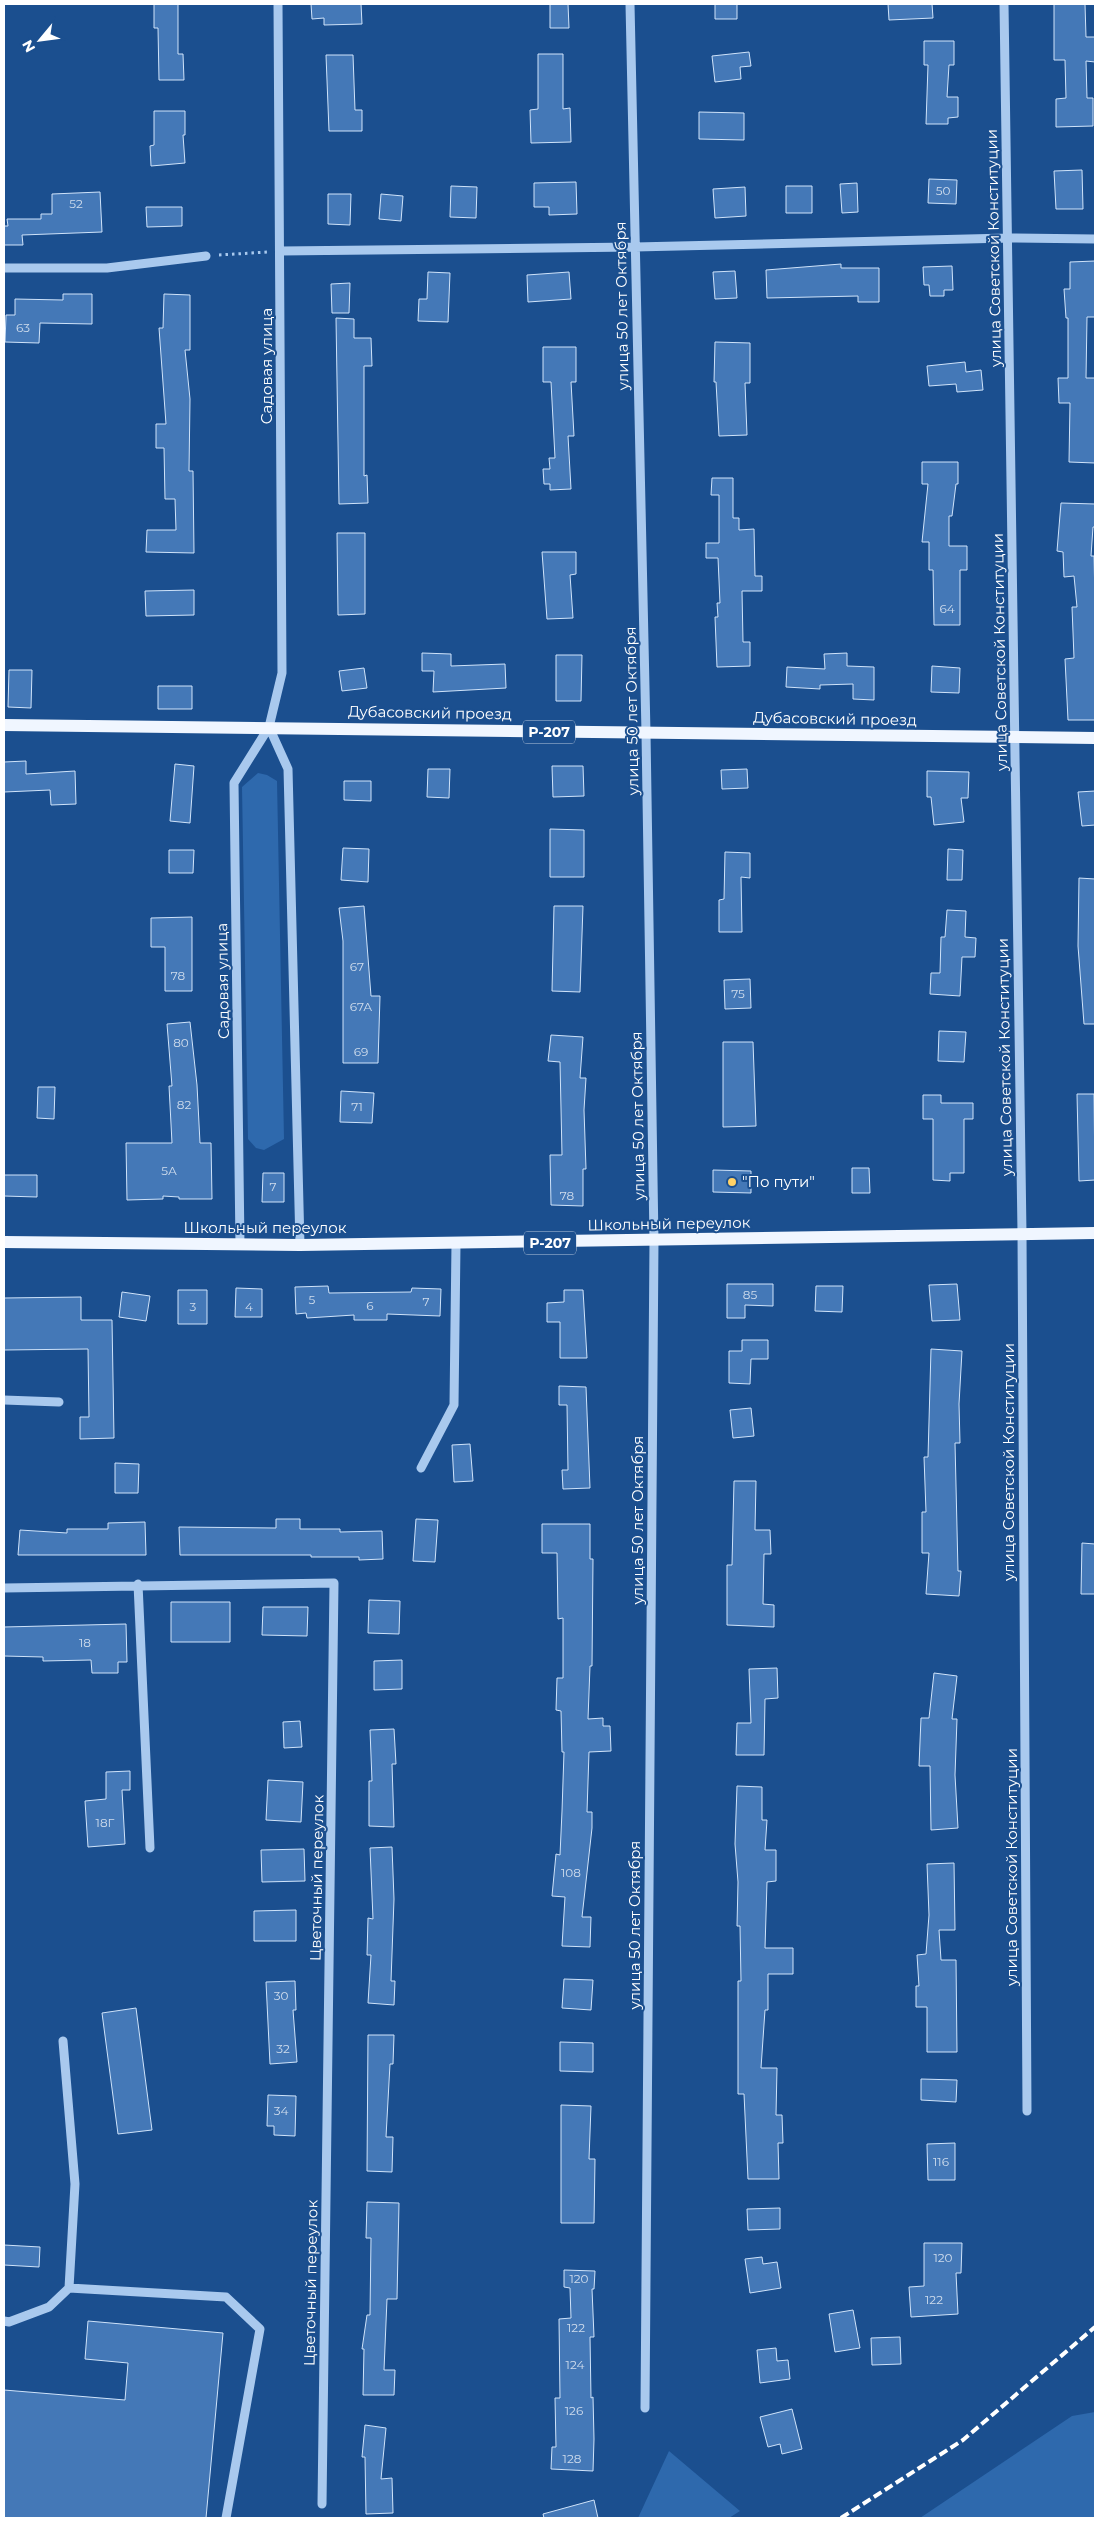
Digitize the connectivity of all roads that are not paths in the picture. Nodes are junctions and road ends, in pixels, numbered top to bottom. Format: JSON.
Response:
{"nodes":[{"id":1,"x":278,"y":4,"type":"edge"},
{"id":2,"x":630,"y":4,"type":"edge"},
{"id":3,"x":1004,"y":4,"type":"edge"},
{"id":4,"x":1008,"y":238,"type":"junction"},
{"id":5,"x":1095,"y":238,"type":"edge"},
{"id":6,"x":635,"y":247,"type":"junction"},
{"id":7,"x":281,"y":251,"type":"junction"},
{"id":8,"x":206,"y":256,"type":"road end"},
{"id":9,"x":4,"y":268,"type":"edge"},
{"id":10,"x":4,"y":725,"type":"edge"},
{"id":11,"x":268,"y":727,"type":"junction"},
{"id":12,"x":646,"y":733,"type":"junction"},
{"id":13,"x":1015,"y":738,"type":"junction"},
{"id":14,"x":1095,"y":738,"type":"edge"},
{"id":15,"x":1095,"y":1233,"type":"edge"},
{"id":16,"x":1022,"y":1234,"type":"junction"},
{"id":17,"x":654,"y":1241,"type":"junction"},
{"id":18,"x":4,"y":1242,"type":"edge"},
{"id":19,"x":456,"y":1244,"type":"junction"},
{"id":20,"x":300,"y":1245,"type":"junction"},
{"id":21,"x":240,"y":1246,"type":"junction"},
{"id":22,"x":4,"y":1400,"type":"edge"},
{"id":23,"x":59,"y":1402,"type":"dead end"},
{"id":24,"x":422,"y":1468,"type":"dead end"},
{"id":25,"x":138,"y":1584,"type":"junction"},
{"id":26,"x":4,"y":1588,"type":"edge"},
{"id":27,"x":150,"y":1848,"type":"dead end"},
{"id":28,"x":63,"y":2041,"type":"dead end"},
{"id":29,"x":1027,"y":2111,"type":"dead end"},
{"id":30,"x":69,"y":2288,"type":"junction"},
{"id":31,"x":4,"y":2321,"type":"edge"},
{"id":32,"x":645,"y":2408,"type":"dead end"},
{"id":33,"x":322,"y":2504,"type":"dead end"},
{"id":34,"x":226,"y":2518,"type":"edge"}],
"edges":[{"from":1,"to":7,"type":"street","name":"Садовая улица"},
{"from":2,"to":6,"type":"street","name":"улица 50 лет Октября"},
{"from":3,"to":4,"type":"street","name":"улица Советской Конституции"},
{"from":4,"to":5,"type":"street"},
{"from":4,"to":6,"type":"street"},
{"from":4,"to":13,"type":"street","name":"улица Советской Конституции"},
{"from":6,"to":7,"type":"street"},
{"from":6,"to":12,"type":"street","name":"улица 50 лет Октября"},
{"from":7,"to":11,"type":"street","name":"Садовая улица"},
{"from":8,"to":9,"type":"street"},
{"from":10,"to":11,"type":"main road","name":"Дубасовский проезд","number":"Р-207"},
{"from":11,"to":12,"type":"main road","name":"Дубасовский проезд","number":"Р-207"},
{"from":11,"to":20,"type":"street"},
{"from":11,"to":21,"type":"street","name":"Садовая улица"},
{"from":12,"to":13,"type":"main road","name":"Дубасовский проезд","number":"Р-207"},
{"from":12,"to":17,"type":"street","name":"улица 50 лет Октября"},
{"from":13,"to":14,"type":"main road","name":"Дубасовский проезд","number":"Р-207"},
{"from":13,"to":16,"type":"street","name":"улица Советской Конституции"},
{"from":15,"to":16,"type":"main road","name":"Школьный переулок","number":"Р-207"},
{"from":16,"to":17,"type":"main road","name":"Школьный переулок","number":"Р-207"},
{"from":16,"to":29,"type":"street","name":"улица Советской Конституции"},
{"from":17,"to":19,"type":"main road","name":"Школьный переулок","number":"Р-207"},
{"from":17,"to":32,"type":"street","name":"улица 50 лет Октября"},
{"from":18,"to":21,"type":"main road","name":"Школьный переулок","number":"Р-207"},
{"from":19,"to":20,"type":"main road","name":"Школьный переулок","number":"Р-207"},
{"from":19,"to":24,"type":"street"},
{"from":20,"to":21,"type":"main road","name":"Школьный переулок","number":"Р-207"},
{"from":22,"to":23,"type":"street"},
{"from":25,"to":26,"type":"street","name":"Цветочный переулок"},
{"from":25,"to":27,"type":"street"},
{"from":25,"to":33,"type":"street","name":"Цветочный переулок"},
{"from":28,"to":30,"type":"street"},
{"from":30,"to":31,"type":"street"},
{"from":30,"to":34,"type":"street"}]}
